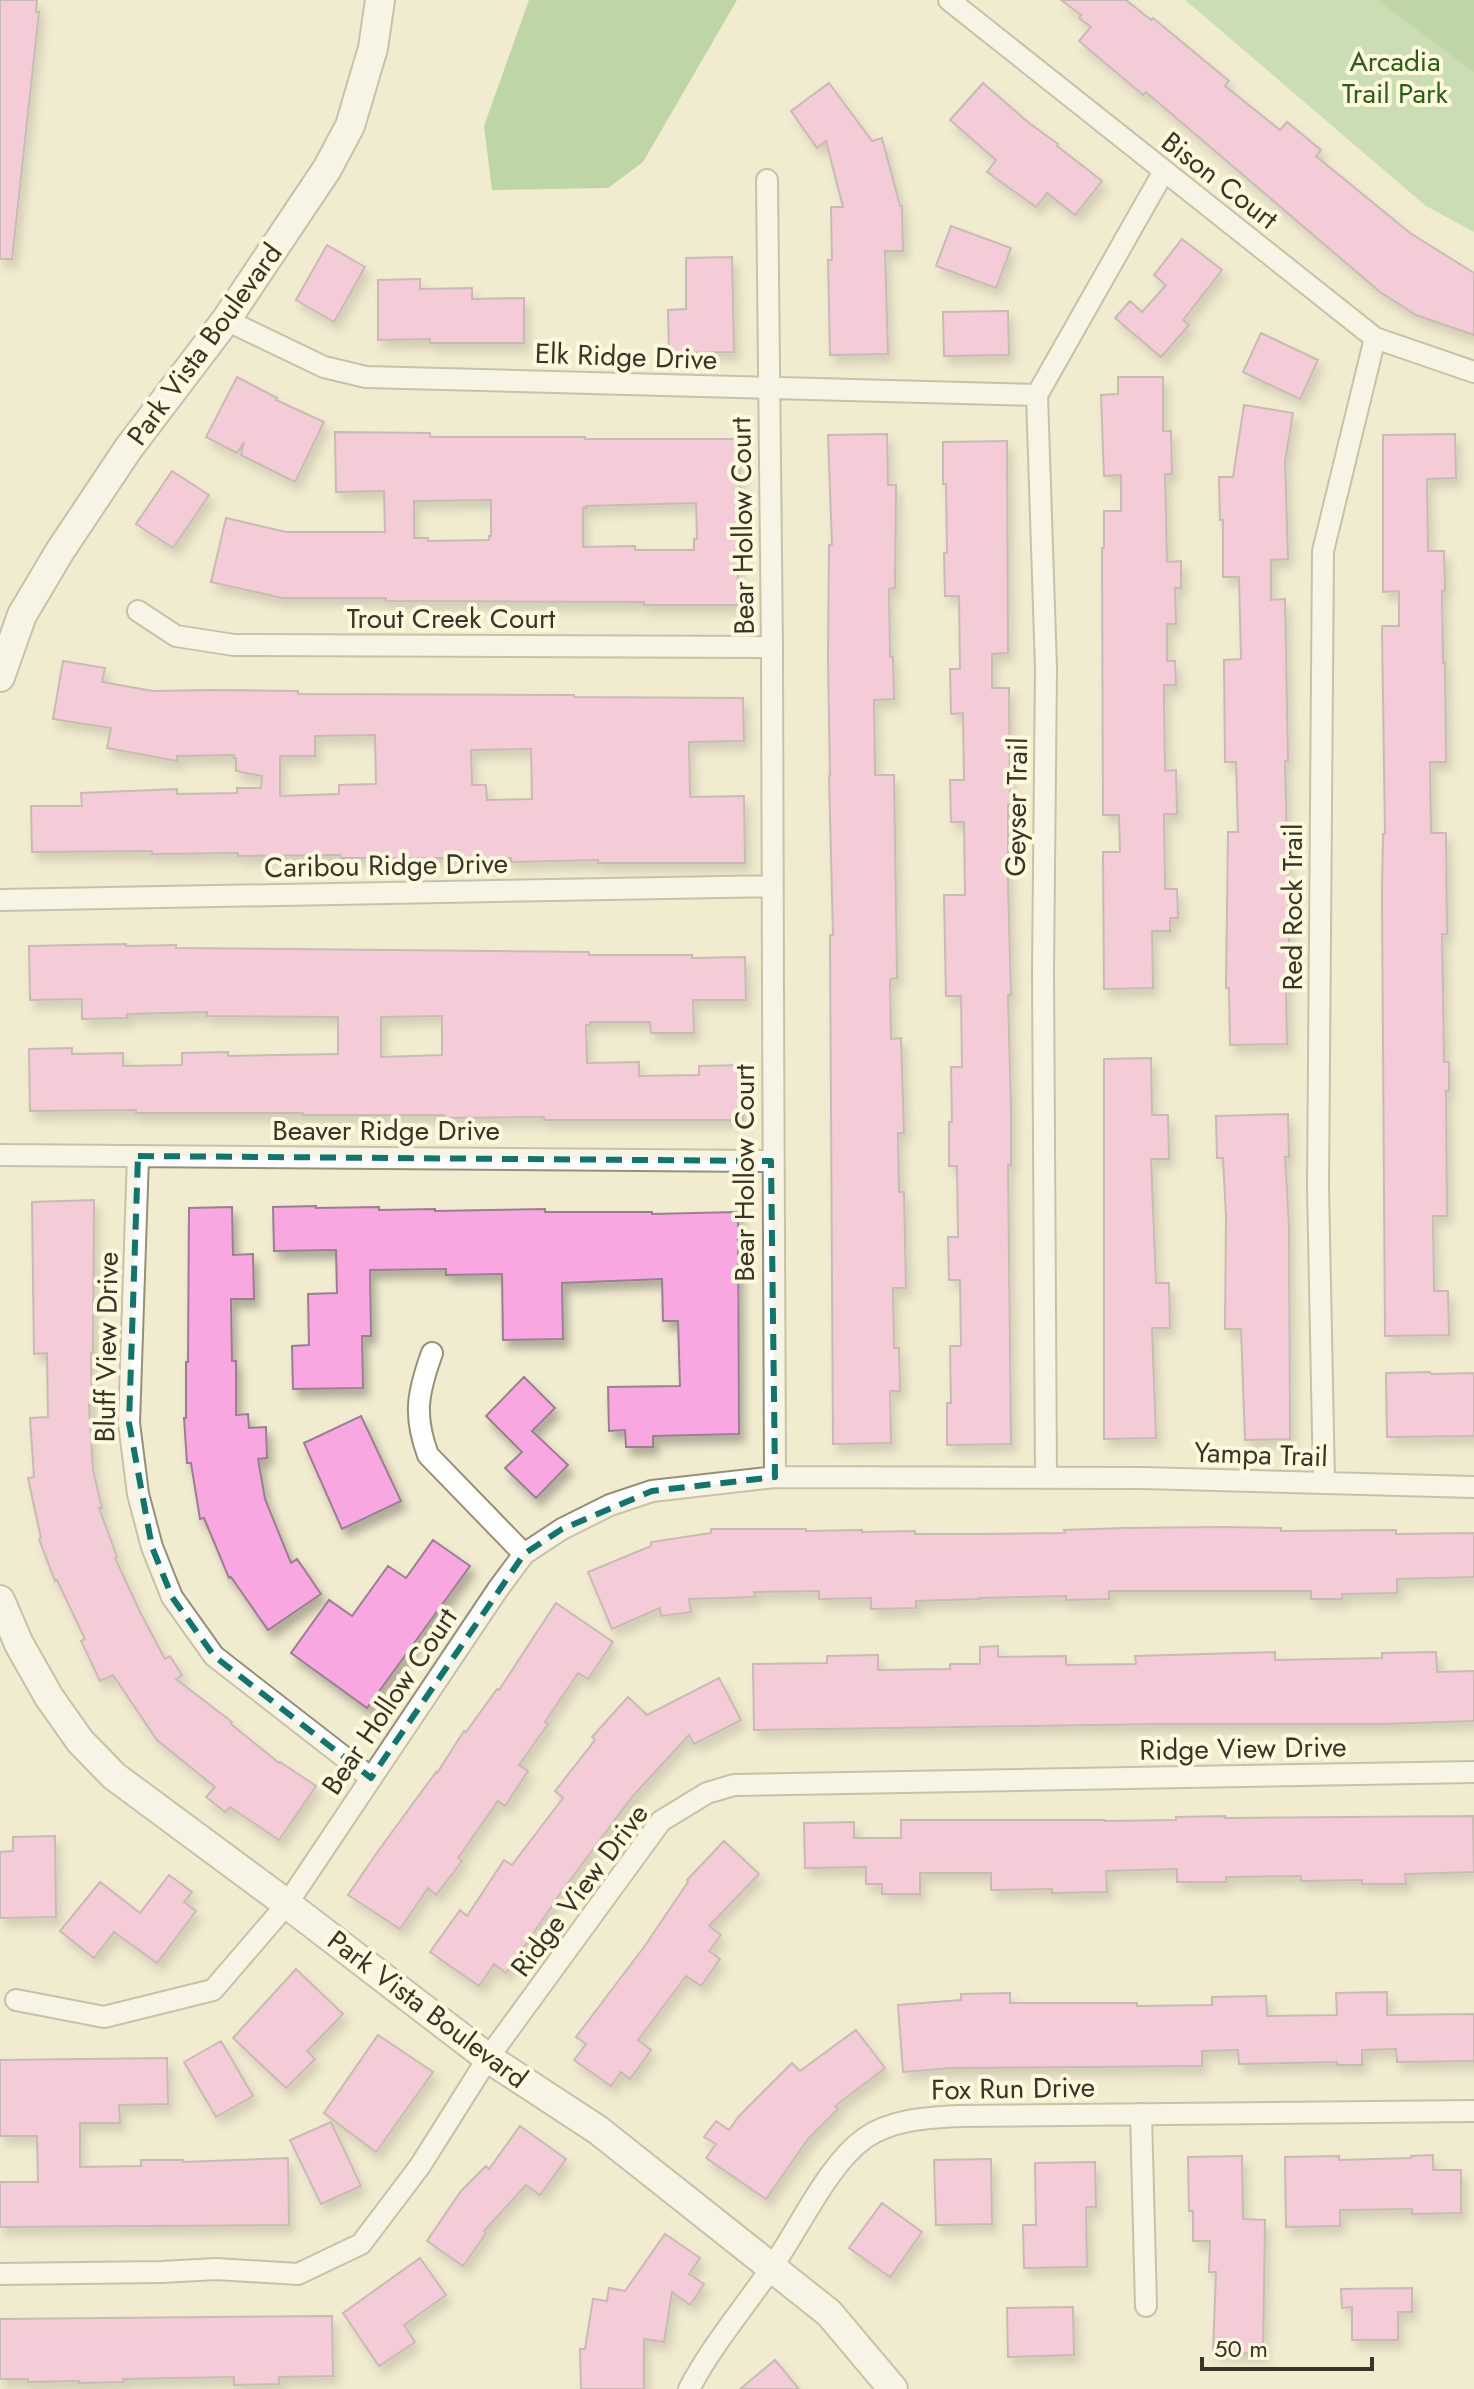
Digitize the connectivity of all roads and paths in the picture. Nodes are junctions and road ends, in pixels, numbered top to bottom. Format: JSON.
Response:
{"nodes":[{"id":1,"x":380,"y":0,"type":"edge"},
{"id":2,"x":949,"y":0,"type":"edge"},
{"id":3,"x":1164,"y":171,"type":"junction"},
{"id":4,"x":767,"y":180,"type":"dead end"},
{"id":5,"x":226,"y":320,"type":"junction"},
{"id":6,"x":1375,"y":338,"type":"junction"},
{"id":7,"x":1474,"y":372,"type":"edge"},
{"id":8,"x":768,"y":388,"type":"junction"},
{"id":9,"x":1037,"y":395,"type":"junction"},
{"id":10,"x":138,"y":611,"type":"dead end"},
{"id":11,"x":772,"y":647,"type":"junction"},
{"id":12,"x":0,"y":677,"type":"edge"},
{"id":13,"x":772,"y":886,"type":"junction"},
{"id":14,"x":0,"y":900,"type":"edge"},
{"id":15,"x":0,"y":1155,"type":"edge"},
{"id":16,"x":138,"y":1156,"type":"junction"},
{"id":17,"x":771,"y":1161,"type":"junction"},
{"id":18,"x":432,"y":1353,"type":"dead end"},
{"id":19,"x":775,"y":1477,"type":"junction"},
{"id":20,"x":1046,"y":1477,"type":"junction"},
{"id":21,"x":1324,"y":1483,"type":"junction"},
{"id":22,"x":1474,"y":1487,"type":"edge"},
{"id":23,"x":524,"y":1554,"type":"junction"},
{"id":24,"x":0,"y":1600,"type":"edge"},
{"id":25,"x":1474,"y":1772,"type":"edge"},
{"id":26,"x":371,"y":1778,"type":"junction"},
{"id":27,"x":287,"y":1904,"type":"junction"},
{"id":28,"x":16,"y":2000,"type":"dead end"},
{"id":29,"x":488,"y":2058,"type":"junction"},
{"id":30,"x":1474,"y":2111,"type":"edge"},
{"id":31,"x":1141,"y":2114,"type":"junction"},
{"id":32,"x":772,"y":2268,"type":"junction"},
{"id":33,"x":0,"y":2274,"type":"edge"},
{"id":34,"x":1146,"y":2306,"type":"dead end"},
{"id":35,"x":689,"y":2389,"type":"edge"},
{"id":36,"x":893,"y":2389,"type":"edge"}],
"edges":[{"from":1,"to":5,"type":"street","name":"Park Vista Boulevard"},
{"from":2,"to":3,"type":"street","name":"Bison Court"},
{"from":3,"to":6,"type":"street","name":"Bison Court"},
{"from":3,"to":9,"type":"street"},
{"from":4,"to":8,"type":"street","name":"Bear Hollow Court"},
{"from":5,"to":8,"type":"street","name":"Elk Ridge Drive"},
{"from":5,"to":12,"type":"street","name":"Park Vista Boulevard"},
{"from":6,"to":7,"type":"street","name":"Bison Court"},
{"from":6,"to":21,"type":"street","name":"Red Rock Trail"},
{"from":8,"to":9,"type":"street","name":"Elk Ridge Drive"},
{"from":8,"to":11,"type":"street","name":"Bear Hollow Court"},
{"from":9,"to":20,"type":"street","name":"Geyser Trail"},
{"from":10,"to":11,"type":"street","name":"Trout Creek Court"},
{"from":11,"to":13,"type":"street","name":"Bear Hollow Court"},
{"from":13,"to":14,"type":"street","name":"Caribou Ridge Drive"},
{"from":13,"to":17,"type":"street","name":"Bear Hollow Court"},
{"from":15,"to":16,"type":"street","name":"Beaver Ridge Drive"},
{"from":16,"to":17,"type":"street","name":"Beaver Ridge Drive"},
{"from":16,"to":26,"type":"street","name":"Bluff View Drive"},
{"from":17,"to":19,"type":"street","name":"Bear Hollow Court"},
{"from":18,"to":23,"type":"street"},
{"from":19,"to":20,"type":"street","name":"Yampa Trail"},
{"from":19,"to":23,"type":"street","name":"Bear Hollow Court"},
{"from":20,"to":21,"type":"street","name":"Yampa Trail"},
{"from":21,"to":22,"type":"street","name":"Yampa Trail"},
{"from":23,"to":26,"type":"street","name":"Bear Hollow Court"},
{"from":24,"to":27,"type":"street","name":"Park Vista Boulevard"},
{"from":25,"to":29,"type":"street","name":"Ridge View Drive"},
{"from":26,"to":27,"type":"street","name":"Bear Hollow Court"},
{"from":27,"to":28,"type":"street","name":"Bear Hollow Court"},
{"from":27,"to":29,"type":"street","name":"Park Vista Boulevard"},
{"from":29,"to":32,"type":"street","name":"Park Vista Boulevard"},
{"from":29,"to":33,"type":"street","name":"Ridge View Drive"},
{"from":30,"to":31,"type":"street","name":"Fox Run Drive"},
{"from":31,"to":32,"type":"street","name":"Fox Run Drive"},
{"from":31,"to":34,"type":"street"},
{"from":32,"to":35,"type":"street","name":"Fox Run Drive"},
{"from":32,"to":36,"type":"street","name":"Park Vista Boulevard"}]}
